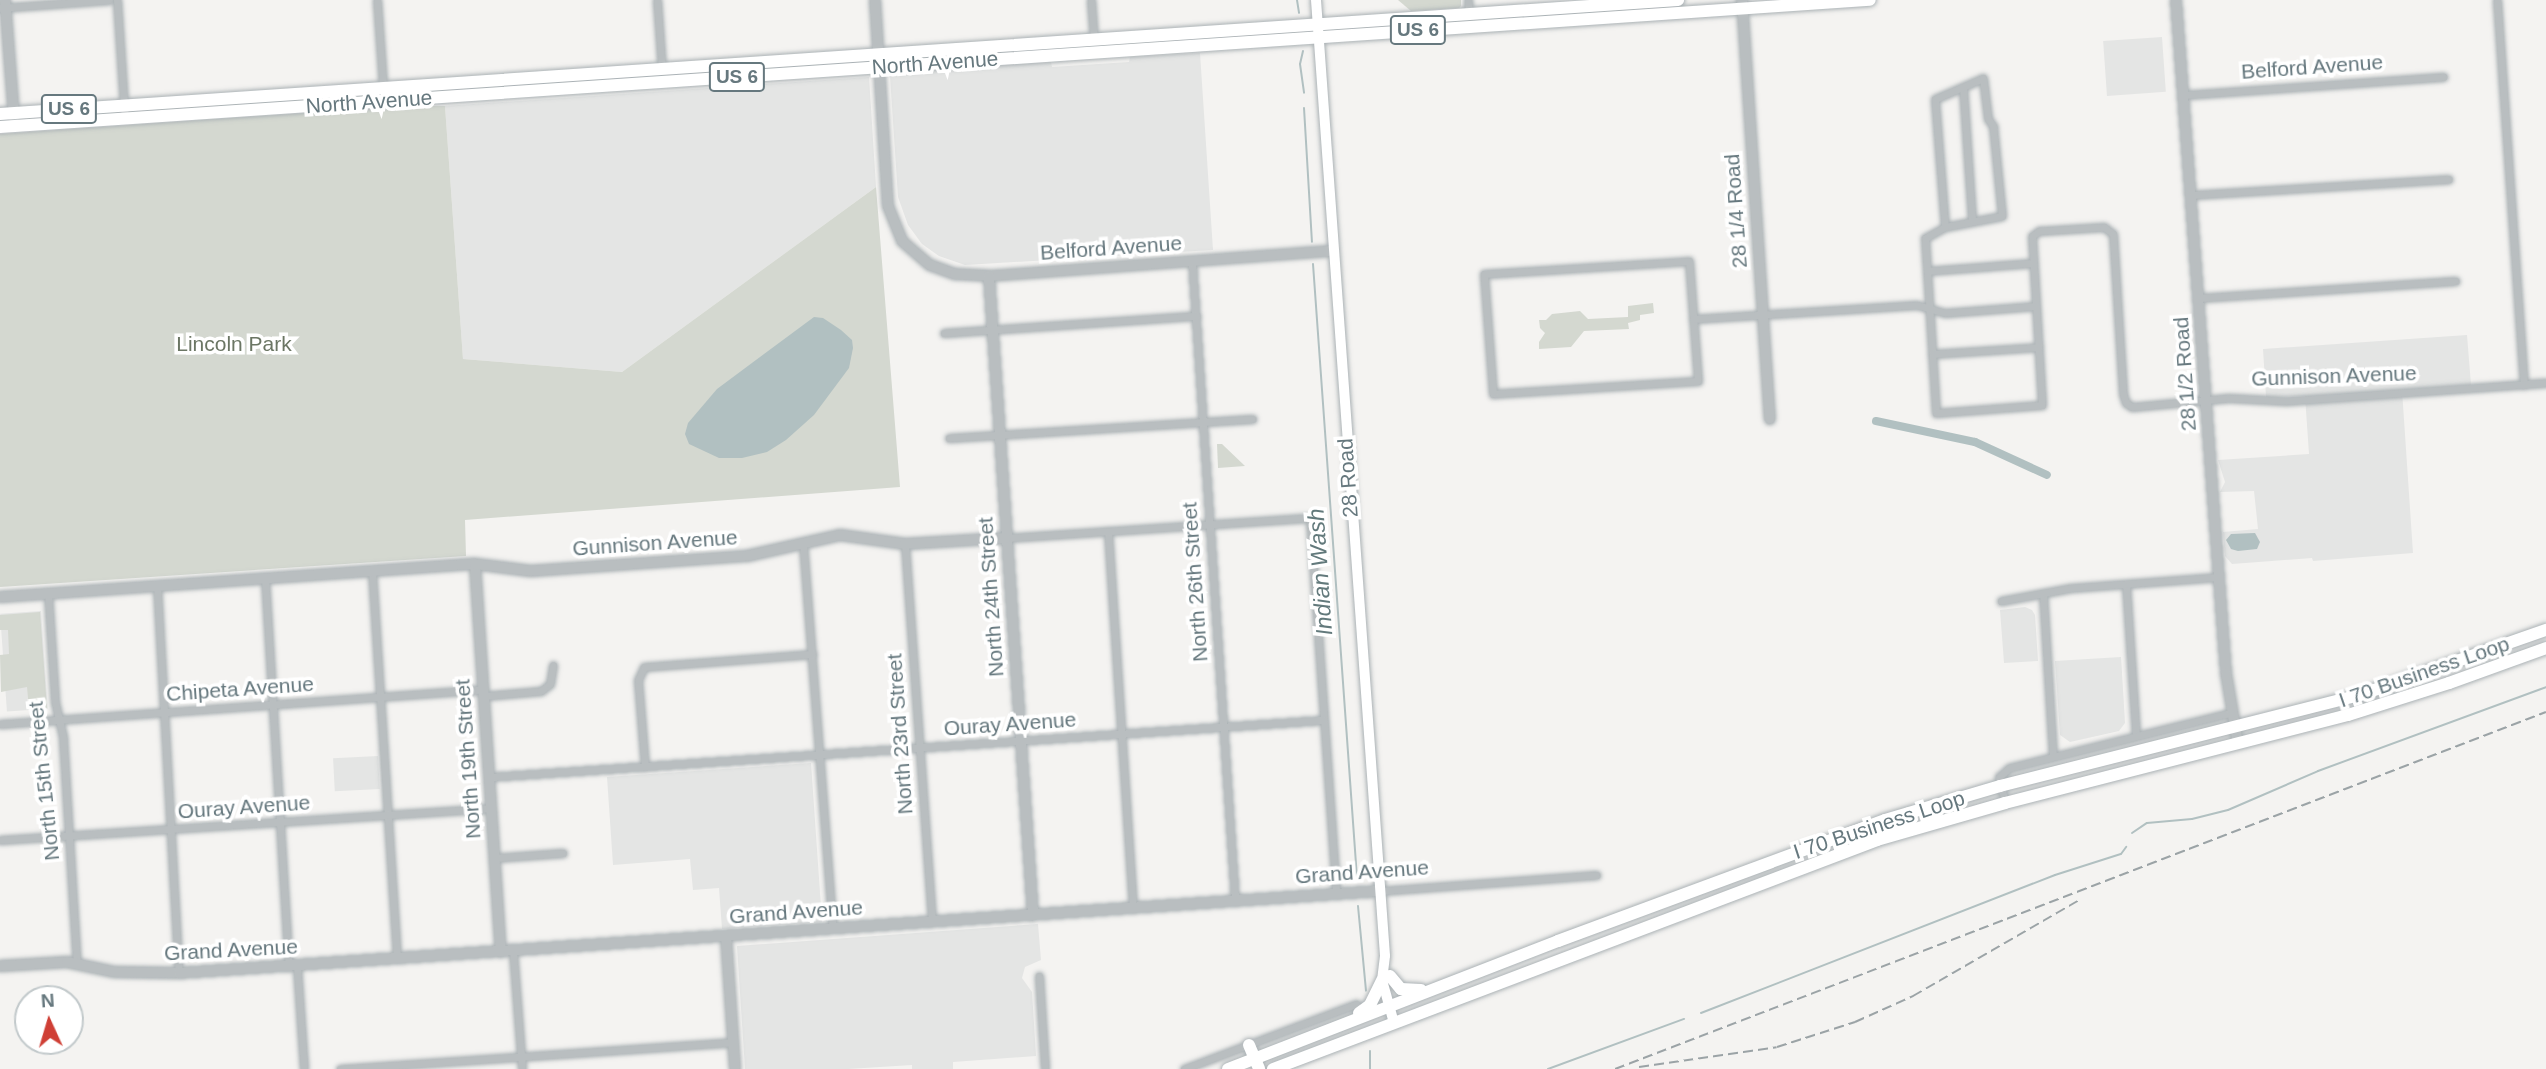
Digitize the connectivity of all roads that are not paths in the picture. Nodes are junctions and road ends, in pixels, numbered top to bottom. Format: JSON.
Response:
{"nodes":[{"id":1,"x":109,"y":0,"type":"edge"},
{"id":2,"x":117,"y":0,"type":"edge"},
{"id":3,"x":377,"y":0,"type":"edge"},
{"id":4,"x":657,"y":0,"type":"edge"},
{"id":5,"x":875,"y":0,"type":"edge"},
{"id":6,"x":1091,"y":0,"type":"edge"},
{"id":7,"x":1316,"y":0,"type":"edge"},
{"id":8,"x":1468,"y":0,"type":"edge"},
{"id":9,"x":1678,"y":0,"type":"edge"},
{"id":10,"x":1807,"y":0,"type":"edge"},
{"id":11,"x":1870,"y":0,"type":"edge"},
{"id":12,"x":2176,"y":0,"type":"edge"},
{"id":13,"x":2497,"y":0,"type":"edge"},
{"id":14,"x":1848,"y":1,"type":"edge"},
{"id":15,"x":1743,"y":4,"type":"edge"},
{"id":16,"x":4,"y":5,"type":"edge"},
{"id":17,"x":1793,"y":5,"type":"junction"},
{"id":18,"x":1536,"y":10,"type":"junction"},
{"id":19,"x":1587,"y":13,"type":"junction"},
{"id":20,"x":1469,"y":14,"type":"junction"},
{"id":21,"x":1476,"y":26,"type":"junction"},
{"id":22,"x":1316,"y":30,"type":"junction"},
{"id":23,"x":1406,"y":31,"type":"junction"},
{"id":24,"x":1202,"y":38,"type":"junction"},
{"id":25,"x":1094,"y":46,"type":"junction"},
{"id":26,"x":878,"y":60,"type":"junction"},
{"id":27,"x":662,"y":75,"type":"junction"},
{"id":28,"x":2443,"y":76,"type":"dead end"},
{"id":29,"x":528,"y":78,"type":"junction"},
{"id":30,"x":574,"y":81,"type":"junction"},
{"id":31,"x":454,"y":83,"type":"junction"},
{"id":32,"x":1963,"y":87,"type":"junction"},
{"id":33,"x":384,"y":94,"type":"junction"},
{"id":34,"x":466,"y":95,"type":"junction"},
{"id":35,"x":2184,"y":95,"type":"junction"},
{"id":36,"x":414,"y":99,"type":"junction"},
{"id":37,"x":125,"y":112,"type":"junction"},
{"id":38,"x":9,"y":118,"type":"edge"},
{"id":39,"x":0,"y":127,"type":"edge"},
{"id":40,"x":2449,"y":179,"type":"dead end"},
{"id":41,"x":2191,"y":195,"type":"junction"},
{"id":42,"x":1972,"y":220,"type":"junction"},
{"id":43,"x":1945,"y":227,"type":"junction"},
{"id":44,"x":1333,"y":251,"type":"junction"},
{"id":45,"x":1192,"y":261,"type":"junction"},
{"id":46,"x":2033,"y":263,"type":"junction"},
{"id":47,"x":1927,"y":271,"type":"junction"},
{"id":48,"x":989,"y":276,"type":"junction"},
{"id":49,"x":2455,"y":281,"type":"dead end"},
{"id":50,"x":2199,"y":298,"type":"junction"},
{"id":51,"x":1929,"y":306,"type":"junction"},
{"id":52,"x":2036,"y":306,"type":"junction"},
{"id":53,"x":1763,"y":313,"type":"junction"},
{"id":54,"x":1196,"y":316,"type":"junction"},
{"id":55,"x":1693,"y":319,"type":"junction"},
{"id":56,"x":992,"y":330,"type":"junction"},
{"id":57,"x":944,"y":333,"type":"dead end"},
{"id":58,"x":2039,"y":347,"type":"junction"},
{"id":59,"x":1932,"y":354,"type":"junction"},
{"id":60,"x":2546,"y":383,"type":"edge"},
{"id":61,"x":2524,"y":385,"type":"junction"},
{"id":62,"x":2206,"y":402,"type":"junction"},
{"id":63,"x":1252,"y":419,"type":"dead end"},
{"id":64,"x":1770,"y":419,"type":"dead end"},
{"id":65,"x":1202,"y":421,"type":"junction"},
{"id":66,"x":999,"y":435,"type":"junction"},
{"id":67,"x":949,"y":438,"type":"dead end"},
{"id":68,"x":1208,"y":524,"type":"junction"},
{"id":69,"x":1108,"y":531,"type":"junction"},
{"id":70,"x":1006,"y":538,"type":"junction"},
{"id":71,"x":803,"y":543,"type":"junction"},
{"id":72,"x":905,"y":544,"type":"junction"},
{"id":73,"x":475,"y":564,"type":"junction"},
{"id":74,"x":372,"y":571,"type":"junction"},
{"id":75,"x":2219,"y":577,"type":"junction"},
{"id":76,"x":265,"y":578,"type":"junction"},
{"id":77,"x":2126,"y":584,"type":"junction"},
{"id":78,"x":157,"y":585,"type":"junction"},
{"id":79,"x":48,"y":593,"type":"junction"},
{"id":80,"x":2043,"y":593,"type":"junction"},
{"id":81,"x":0,"y":597,"type":"edge"},
{"id":82,"x":2001,"y":601,"type":"dead end"},
{"id":83,"x":2546,"y":630,"type":"edge"},
{"id":84,"x":2546,"y":648,"type":"edge"},
{"id":85,"x":812,"y":654,"type":"junction"},
{"id":86,"x":552,"y":665,"type":"dead end"},
{"id":87,"x":483,"y":692,"type":"junction"},
{"id":88,"x":380,"y":697,"type":"junction"},
{"id":89,"x":272,"y":705,"type":"junction"},
{"id":90,"x":164,"y":712,"type":"junction"},
{"id":91,"x":2230,"y":713,"type":"junction"},
{"id":92,"x":59,"y":720,"type":"junction"},
{"id":93,"x":1324,"y":720,"type":"junction"},
{"id":94,"x":0,"y":724,"type":"edge"},
{"id":95,"x":1223,"y":727,"type":"junction"},
{"id":96,"x":2234,"y":728,"type":"junction"},
{"id":97,"x":1121,"y":734,"type":"junction"},
{"id":98,"x":2136,"y":736,"type":"junction"},
{"id":99,"x":1021,"y":740,"type":"junction"},
{"id":100,"x":2238,"y":744,"type":"junction"},
{"id":101,"x":920,"y":748,"type":"junction"},
{"id":102,"x":819,"y":754,"type":"junction"},
{"id":103,"x":2053,"y":758,"type":"junction"},
{"id":104,"x":645,"y":767,"type":"junction"},
{"id":105,"x":489,"y":777,"type":"junction"},
{"id":106,"x":2000,"y":786,"type":"junction"},
{"id":107,"x":2005,"y":803,"type":"junction"},
{"id":108,"x":491,"y":808,"type":"junction"},
{"id":109,"x":388,"y":815,"type":"junction"},
{"id":110,"x":1885,"y":820,"type":"junction"},
{"id":111,"x":280,"y":823,"type":"junction"},
{"id":112,"x":170,"y":830,"type":"junction"},
{"id":113,"x":70,"y":837,"type":"junction"},
{"id":114,"x":1888,"y":837,"type":"junction"},
{"id":115,"x":0,"y":840,"type":"edge"},
{"id":116,"x":564,"y":853,"type":"dead end"},
{"id":117,"x":494,"y":858,"type":"junction"},
{"id":118,"x":1595,"y":875,"type":"dead end"},
{"id":119,"x":1380,"y":891,"type":"junction"},
{"id":120,"x":1336,"y":894,"type":"junction"},
{"id":121,"x":1235,"y":900,"type":"junction"},
{"id":122,"x":1133,"y":907,"type":"junction"},
{"id":123,"x":1632,"y":914,"type":"junction"},
{"id":124,"x":1032,"y":915,"type":"junction"},
{"id":125,"x":932,"y":922,"type":"junction"},
{"id":126,"x":833,"y":929,"type":"junction"},
{"id":127,"x":1641,"y":929,"type":"junction"},
{"id":128,"x":726,"y":936,"type":"junction"},
{"id":129,"x":513,"y":951,"type":"junction"},
{"id":130,"x":501,"y":952,"type":"junction"},
{"id":131,"x":397,"y":959,"type":"junction"},
{"id":132,"x":78,"y":965,"type":"junction"},
{"id":133,"x":0,"y":966,"type":"edge"},
{"id":134,"x":293,"y":966,"type":"junction"},
{"id":135,"x":180,"y":973,"type":"junction"},
{"id":136,"x":1039,"y":976,"type":"dead end"},
{"id":137,"x":1386,"y":979,"type":"junction"},
{"id":138,"x":1439,"y":987,"type":"junction"},
{"id":139,"x":1356,"y":1004,"type":"dead end"},
{"id":140,"x":1389,"y":1006,"type":"junction"},
{"id":141,"x":1394,"y":1023,"type":"junction"},
{"id":142,"x":1327,"y":1031,"type":"junction"},
{"id":143,"x":733,"y":1042,"type":"junction"},
{"id":144,"x":1249,"y":1045,"type":"junction"},
{"id":145,"x":521,"y":1056,"type":"junction"},
{"id":146,"x":1257,"y":1064,"type":"edge"},
{"id":147,"x":304,"y":1069,"type":"edge"},
{"id":148,"x":340,"y":1069,"type":"edge"},
{"id":149,"x":522,"y":1069,"type":"edge"},
{"id":150,"x":735,"y":1069,"type":"edge"},
{"id":151,"x":1045,"y":1069,"type":"edge"},
{"id":152,"x":1184,"y":1069,"type":"edge"},
{"id":153,"x":1228,"y":1069,"type":"edge"},
{"id":154,"x":1273,"y":1069,"type":"edge"}],
"edges":[{"from":1,"to":16,"type":"street"},
{"from":2,"to":37,"type":"street"},
{"from":3,"to":33,"type":"street"},
{"from":4,"to":27,"type":"street"},
{"from":5,"to":26,"type":"street"},
{"from":6,"to":25,"type":"street"},
{"from":7,"to":22,"type":"main road","name":"28 Road"},
{"from":8,"to":20,"type":"street"},
{"from":9,"to":19,"type":"main road","name":"North Avenue","number":"US 6"},
{"from":10,"to":17,"type":"main road"},
{"from":11,"to":14,"type":"main road","name":"North Avenue","number":"US 6"},
{"from":12,"to":35,"type":"street","name":"28 1/2 Road"},
{"from":13,"to":61,"type":"street"},
{"from":14,"to":17,"type":"main road","name":"North Avenue","number":"US 6"},
{"from":15,"to":17,"type":"main road","name":"North Avenue","number":"US 6"},
{"from":15,"to":19,"type":"main road","name":"North Avenue","number":"US 6"},
{"from":15,"to":53,"type":"street","name":"28 1/4 Road"},
{"from":16,"to":38,"type":"street"},
{"from":18,"to":19,"type":"main road","name":"North Avenue","number":"US 6"},
{"from":18,"to":20,"type":"main road","name":"North Avenue","number":"US 6"},
{"from":18,"to":21,"type":"main road"},
{"from":19,"to":21,"type":"main road","name":"North Avenue","number":"US 6"},
{"from":20,"to":22,"type":"main road","name":"North Avenue","number":"US 6"},
{"from":20,"to":23,"type":"main road"},
{"from":21,"to":23,"type":"main road","name":"North Avenue","number":"US 6"},
{"from":22,"to":23,"type":"main road","name":"North Avenue","number":"US 6"},
{"from":22,"to":24,"type":"main road","name":"North Avenue","number":"US 6"},
{"from":22,"to":24,"type":"main road","name":"North Avenue","number":"US 6"},
{"from":22,"to":44,"type":"main road","name":"28 Road"},
{"from":24,"to":25,"type":"main road","name":"North Avenue","number":"US 6"},
{"from":24,"to":25,"type":"main road","name":"North Avenue","number":"US 6"},
{"from":25,"to":26,"type":"main road","name":"North Avenue","number":"US 6"},
{"from":26,"to":27,"type":"main road","name":"North Avenue","number":"US 6"},
{"from":26,"to":27,"type":"main road","name":"North Avenue","number":"US 6"},
{"from":26,"to":48,"type":"street","name":"Belford Avenue"},
{"from":27,"to":30,"type":"main road","name":"North Avenue","number":"US 6"},
{"from":27,"to":30,"type":"main road","name":"North Avenue","number":"US 6"},
{"from":28,"to":35,"type":"street","name":"Belford Avenue"},
{"from":29,"to":30,"type":"main road","name":"North Avenue","number":"US 6"},
{"from":29,"to":31,"type":"main road","name":"North Avenue","number":"US 6"},
{"from":29,"to":34,"type":"main road"},
{"from":30,"to":34,"type":"main road","name":"North Avenue","number":"US 6"},
{"from":31,"to":33,"type":"main road","name":"North Avenue","number":"US 6"},
{"from":31,"to":36,"type":"main road"},
{"from":32,"to":42,"type":"street"},
{"from":32,"to":42,"type":"street"},
{"from":32,"to":43,"type":"street"},
{"from":33,"to":36,"type":"main road","name":"North Avenue","number":"US 6"},
{"from":33,"to":37,"type":"main road","name":"North Avenue","number":"US 6"},
{"from":34,"to":36,"type":"main road","name":"North Avenue","number":"US 6"},
{"from":35,"to":41,"type":"street","name":"28 1/2 Road"},
{"from":37,"to":38,"type":"main road","name":"North Avenue","number":"US 6"},
{"from":38,"to":39,"type":"main road","name":"North Avenue","number":"US 6"},
{"from":40,"to":41,"type":"street"},
{"from":41,"to":50,"type":"street","name":"28 1/2 Road"},
{"from":42,"to":43,"type":"street"},
{"from":43,"to":47,"type":"street"},
{"from":44,"to":45,"type":"street","name":"Belford Avenue"},
{"from":44,"to":119,"type":"main road","name":"28 Road"},
{"from":45,"to":48,"type":"street","name":"Belford Avenue"},
{"from":45,"to":54,"type":"street","name":"North 26th Street"},
{"from":46,"to":47,"type":"street"},
{"from":46,"to":52,"type":"street"},
{"from":46,"to":62,"type":"street","name":"Gunnison Avenue"},
{"from":47,"to":51,"type":"street"},
{"from":48,"to":56,"type":"street","name":"North 24th Street"},
{"from":49,"to":50,"type":"street"},
{"from":50,"to":62,"type":"street","name":"28 1/2 Road"},
{"from":51,"to":52,"type":"street"},
{"from":51,"to":53,"type":"street"},
{"from":51,"to":59,"type":"street"},
{"from":52,"to":58,"type":"street"},
{"from":53,"to":55,"type":"street"},
{"from":53,"to":64,"type":"street","name":"28 1/4 Road"},
{"from":54,"to":56,"type":"street"},
{"from":54,"to":65,"type":"street","name":"North 26th Street"},
{"from":55,"to":55,"type":"street"},
{"from":56,"to":57,"type":"street"},
{"from":56,"to":66,"type":"street","name":"North 24th Street"},
{"from":58,"to":59,"type":"street"},
{"from":58,"to":59,"type":"street"},
{"from":60,"to":61,"type":"street","name":"Gunnison Avenue"},
{"from":61,"to":62,"type":"street","name":"Gunnison Avenue"},
{"from":62,"to":75,"type":"street","name":"28 1/2 Road"},
{"from":63,"to":65,"type":"street"},
{"from":65,"to":66,"type":"street"},
{"from":65,"to":68,"type":"street","name":"North 26th Street"},
{"from":66,"to":67,"type":"street"},
{"from":66,"to":70,"type":"street","name":"North 24th Street"},
{"from":68,"to":69,"type":"street","name":"Gunnison Avenue"},
{"from":68,"to":93,"type":"street","name":"Gunnison Avenue"},
{"from":68,"to":95,"type":"street","name":"North 26th Street"},
{"from":69,"to":70,"type":"street","name":"Gunnison Avenue"},
{"from":69,"to":97,"type":"street"},
{"from":70,"to":72,"type":"street","name":"Gunnison Avenue"},
{"from":70,"to":99,"type":"street","name":"North 24th Street"},
{"from":71,"to":72,"type":"street","name":"Gunnison Avenue"},
{"from":71,"to":73,"type":"street","name":"Gunnison Avenue"},
{"from":71,"to":85,"type":"street"},
{"from":72,"to":101,"type":"street","name":"North 23rd Street"},
{"from":73,"to":74,"type":"street","name":"Gunnison Avenue"},
{"from":73,"to":87,"type":"street","name":"North 19th Street"},
{"from":74,"to":76,"type":"street","name":"Gunnison Avenue"},
{"from":74,"to":88,"type":"street"},
{"from":75,"to":77,"type":"street"},
{"from":75,"to":91,"type":"street","name":"28 1/2 Road"},
{"from":76,"to":78,"type":"street","name":"Gunnison Avenue"},
{"from":76,"to":89,"type":"street"},
{"from":77,"to":80,"type":"street"},
{"from":77,"to":98,"type":"street"},
{"from":78,"to":79,"type":"street","name":"Gunnison Avenue"},
{"from":78,"to":90,"type":"street"},
{"from":79,"to":81,"type":"street","name":"Gunnison Avenue"},
{"from":79,"to":92,"type":"street","name":"North 15th Street"},
{"from":80,"to":82,"type":"street"},
{"from":80,"to":103,"type":"street"},
{"from":83,"to":96,"type":"main road","name":"I 70 Business Loop"},
{"from":84,"to":100,"type":"main road","name":"I 70 Business Loop"},
{"from":85,"to":102,"type":"street"},
{"from":85,"to":104,"type":"street"},
{"from":86,"to":87,"type":"street","name":"Chipeta Avenue"},
{"from":87,"to":88,"type":"street","name":"Chipeta Avenue"},
{"from":87,"to":105,"type":"street","name":"North 19th Street"},
{"from":88,"to":89,"type":"street","name":"Chipeta Avenue"},
{"from":88,"to":109,"type":"street"},
{"from":89,"to":90,"type":"street","name":"Chipeta Avenue"},
{"from":89,"to":111,"type":"street"},
{"from":90,"to":92,"type":"street","name":"Chipeta Avenue"},
{"from":90,"to":112,"type":"street"},
{"from":91,"to":96,"type":"street","name":"28 1/2 Road"},
{"from":91,"to":98,"type":"street"},
{"from":92,"to":94,"type":"street","name":"Chipeta Avenue"},
{"from":92,"to":113,"type":"street","name":"North 15th Street"},
{"from":93,"to":95,"type":"street","name":"Ouray Avenue"},
{"from":93,"to":120,"type":"street"},
{"from":95,"to":97,"type":"street","name":"Ouray Avenue"},
{"from":95,"to":121,"type":"street","name":"North 26th Street"},
{"from":96,"to":100,"type":"street","name":"28 1/2 Road"},
{"from":96,"to":106,"type":"main road","name":"I 70 Business Loop"},
{"from":97,"to":99,"type":"street","name":"Ouray Avenue"},
{"from":97,"to":122,"type":"street"},
{"from":98,"to":103,"type":"street"},
{"from":99,"to":101,"type":"street","name":"Ouray Avenue"},
{"from":99,"to":124,"type":"street","name":"North 24th Street"},
{"from":100,"to":107,"type":"main road","name":"I 70 Business Loop"},
{"from":101,"to":102,"type":"street","name":"Ouray Avenue"},
{"from":101,"to":125,"type":"street","name":"North 23rd Street"},
{"from":102,"to":104,"type":"street","name":"Ouray Avenue"},
{"from":102,"to":126,"type":"street"},
{"from":103,"to":106,"type":"street"},
{"from":104,"to":105,"type":"street","name":"Ouray Avenue"},
{"from":105,"to":108,"type":"street","name":"North 19th Street"},
{"from":106,"to":107,"type":"street"},
{"from":106,"to":110,"type":"main road","name":"I 70 Business Loop"},
{"from":107,"to":114,"type":"main road","name":"I 70 Business Loop"},
{"from":108,"to":109,"type":"street","name":"Ouray Avenue"},
{"from":108,"to":117,"type":"street","name":"North 19th Street"},
{"from":109,"to":111,"type":"street","name":"Ouray Avenue"},
{"from":109,"to":131,"type":"street"},
{"from":110,"to":114,"type":"main road"},
{"from":110,"to":123,"type":"main road","name":"I 70 Business Loop"},
{"from":111,"to":112,"type":"street","name":"Ouray Avenue"},
{"from":111,"to":134,"type":"street"},
{"from":112,"to":113,"type":"street","name":"Ouray Avenue"},
{"from":112,"to":135,"type":"street"},
{"from":113,"to":115,"type":"street","name":"Ouray Avenue"},
{"from":113,"to":132,"type":"street","name":"North 15th Street"},
{"from":114,"to":127,"type":"main road","name":"I 70 Business Loop"},
{"from":116,"to":117,"type":"street"},
{"from":117,"to":130,"type":"street","name":"North 19th Street"},
{"from":118,"to":119,"type":"street","name":"Grand Avenue"},
{"from":119,"to":120,"type":"street","name":"Grand Avenue"},
{"from":119,"to":137,"type":"main road","name":"28 Road"},
{"from":120,"to":121,"type":"street","name":"Grand Avenue"},
{"from":121,"to":122,"type":"street","name":"Grand Avenue"},
{"from":122,"to":124,"type":"street","name":"Grand Avenue"},
{"from":123,"to":127,"type":"main road"},
{"from":123,"to":138,"type":"main road","name":"I 70 Business Loop"},
{"from":124,"to":125,"type":"street","name":"Grand Avenue"},
{"from":125,"to":126,"type":"street","name":"Grand Avenue"},
{"from":126,"to":128,"type":"street","name":"Grand Avenue"},
{"from":127,"to":141,"type":"main road","name":"I 70 Business Loop"},
{"from":128,"to":129,"type":"street","name":"Grand Avenue"},
{"from":128,"to":143,"type":"street"},
{"from":129,"to":130,"type":"street","name":"Grand Avenue"},
{"from":129,"to":145,"type":"street"},
{"from":130,"to":131,"type":"street","name":"Grand Avenue"},
{"from":131,"to":134,"type":"street","name":"Grand Avenue"},
{"from":132,"to":133,"type":"street","name":"Grand Avenue"},
{"from":132,"to":135,"type":"street","name":"Grand Avenue"},
{"from":134,"to":135,"type":"street","name":"Grand Avenue"},
{"from":134,"to":147,"type":"street"},
{"from":136,"to":151,"type":"street"},
{"from":137,"to":138,"type":"main road"},
{"from":137,"to":140,"type":"main road","name":"28 Road"},
{"from":137,"to":142,"type":"main road"},
{"from":138,"to":140,"type":"main road","name":"I 70 Business Loop"},
{"from":139,"to":144,"type":"street"},
{"from":140,"to":141,"type":"main road","name":"28 Road"},
{"from":140,"to":142,"type":"main road","name":"I 70 Business Loop"},
{"from":141,"to":154,"type":"main road","name":"I 70 Business Loop"},
{"from":142,"to":146,"type":"main road","name":"I 70 Business Loop"},
{"from":143,"to":145,"type":"street"},
{"from":143,"to":150,"type":"street"},
{"from":144,"to":146,"type":"main road"},
{"from":144,"to":152,"type":"street"},
{"from":145,"to":148,"type":"street"},
{"from":145,"to":149,"type":"street"},
{"from":146,"to":153,"type":"main road","name":"I 70 Business Loop"}]}
